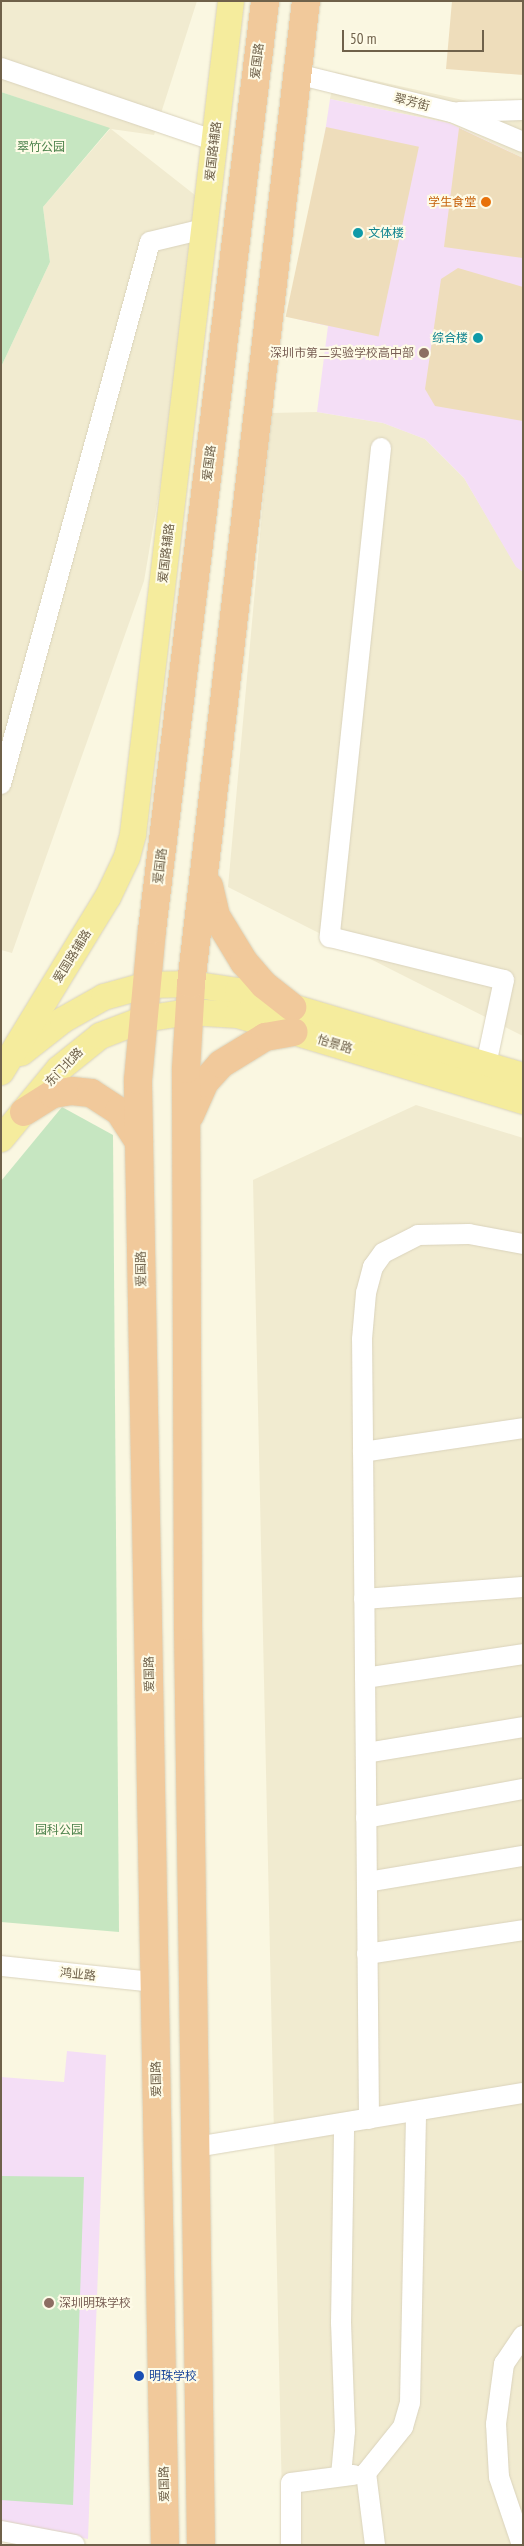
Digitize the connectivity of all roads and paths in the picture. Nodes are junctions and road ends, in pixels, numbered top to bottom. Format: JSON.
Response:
{"nodes":[{"id":1,"x":231,"y":1,"type":"edge"},
{"id":2,"x":265,"y":1,"type":"edge"},
{"id":3,"x":306,"y":1,"type":"edge"},
{"id":4,"x":1,"y":68,"type":"edge"},
{"id":5,"x":297,"y":74,"type":"junction"},
{"id":6,"x":523,"y":110,"type":"edge"},
{"id":7,"x":452,"y":112,"type":"junction"},
{"id":8,"x":215,"y":141,"type":"junction"},
{"id":9,"x":523,"y":142,"type":"edge"},
{"id":10,"x":204,"y":229,"type":"junction"},
{"id":11,"x":381,"y":448,"type":"dead end"},
{"id":12,"x":1,"y":784,"type":"edge"},
{"id":13,"x":207,"y":865,"type":"junction"},
{"id":14,"x":191,"y":984,"type":"junction"},
{"id":15,"x":147,"y":985,"type":"junction"},
{"id":16,"x":189,"y":1012,"type":"junction"},
{"id":17,"x":144,"y":1019,"type":"junction"},
{"id":18,"x":293,"y":1020,"type":"junction"},
{"id":19,"x":486,"y":1065,"type":"junction"},
{"id":20,"x":1,"y":1074,"type":"edge"},
{"id":21,"x":523,"y":1076,"type":"edge"},
{"id":22,"x":523,"y":1101,"type":"edge"},
{"id":23,"x":24,"y":1112,"type":"junction"},
{"id":24,"x":186,"y":1129,"type":"junction"},
{"id":25,"x":1,"y":1139,"type":"edge"},
{"id":26,"x":139,"y":1144,"type":"junction"},
{"id":27,"x":523,"y":1244,"type":"edge"},
{"id":28,"x":523,"y":1428,"type":"edge"},
{"id":29,"x":363,"y":1452,"type":"junction"},
{"id":30,"x":523,"y":1587,"type":"edge"},
{"id":31,"x":364,"y":1599,"type":"junction"},
{"id":32,"x":523,"y":1654,"type":"edge"},
{"id":33,"x":365,"y":1678,"type":"junction"},
{"id":34,"x":523,"y":1727,"type":"edge"},
{"id":35,"x":366,"y":1753,"type":"junction"},
{"id":36,"x":523,"y":1789,"type":"edge"},
{"id":37,"x":366,"y":1818,"type":"junction"},
{"id":38,"x":523,"y":1856,"type":"edge"},
{"id":39,"x":367,"y":1882,"type":"junction"},
{"id":40,"x":523,"y":1930,"type":"edge"},
{"id":41,"x":367,"y":1954,"type":"junction"},
{"id":42,"x":1,"y":1966,"type":"edge"},
{"id":43,"x":154,"y":1982,"type":"junction"},
{"id":44,"x":523,"y":2093,"type":"edge"},
{"id":45,"x":416,"y":2111,"type":"junction"},
{"id":46,"x":369,"y":2119,"type":"junction"},
{"id":47,"x":344,"y":2123,"type":"junction"},
{"id":48,"x":196,"y":2148,"type":"junction"},
{"id":49,"x":523,"y":2336,"type":"edge"},
{"id":50,"x":366,"y":2473,"type":"junction"},
{"id":51,"x":341,"y":2476,"type":"junction"},
{"id":52,"x":1,"y":2531,"type":"edge"},
{"id":53,"x":75,"y":2545,"type":"edge"},
{"id":54,"x":165,"y":2545,"type":"edge"},
{"id":55,"x":201,"y":2545,"type":"edge"},
{"id":56,"x":292,"y":2545,"type":"edge"},
{"id":57,"x":375,"y":2545,"type":"edge"},
{"id":58,"x":522,"y":2545,"type":"edge"}],
"edges":[{"from":1,"to":8,"type":"main road","name":"爱国路辅路"},
{"from":2,"to":15,"type":"highway","name":"爱国路"},
{"from":3,"to":5,"type":"highway"},
{"from":4,"to":8,"type":"street"},
{"from":5,"to":7,"type":"street","name":"翠芳街"},
{"from":5,"to":13,"type":"highway"},
{"from":6,"to":7,"type":"street"},
{"from":7,"to":9,"type":"street","name":"翠芳街"},
{"from":8,"to":10,"type":"main road","name":"爱国路辅路"},
{"from":10,"to":12,"type":"street"},
{"from":10,"to":20,"type":"main road","name":"爱国路辅路"},
{"from":11,"to":19,"type":"street"},
{"from":13,"to":14,"type":"highway"},
{"from":13,"to":18,"type":"highway"},
{"from":14,"to":15,"type":"main road","name":"怡景路"},
{"from":14,"to":16,"type":"highway"},
{"from":14,"to":18,"type":"main road","name":"怡景路"},
{"from":15,"to":17,"type":"highway","name":"爱国路"},
{"from":15,"to":20,"type":"main road"},
{"from":16,"to":17,"type":"main road","name":"怡景路"},
{"from":16,"to":18,"type":"main road","name":"怡景路"},
{"from":16,"to":24,"type":"highway"},
{"from":17,"to":23,"type":"main road","name":"东门北路"},
{"from":17,"to":26,"type":"highway","name":"爱国路"},
{"from":18,"to":19,"type":"main road","name":"怡景路"},
{"from":18,"to":22,"type":"main road","name":"怡景路"},
{"from":18,"to":24,"type":"highway"},
{"from":19,"to":21,"type":"main road","name":"怡景路"},
{"from":23,"to":25,"type":"main road","name":"东门北路"},
{"from":23,"to":26,"type":"highway"},
{"from":24,"to":48,"type":"highway"},
{"from":26,"to":43,"type":"highway","name":"爱国路"},
{"from":27,"to":29,"type":"street"},
{"from":28,"to":29,"type":"street"},
{"from":29,"to":31,"type":"street"},
{"from":30,"to":31,"type":"street"},
{"from":31,"to":33,"type":"street"},
{"from":32,"to":33,"type":"street"},
{"from":33,"to":35,"type":"street"},
{"from":34,"to":35,"type":"street"},
{"from":35,"to":37,"type":"street"},
{"from":36,"to":37,"type":"street"},
{"from":37,"to":39,"type":"street"},
{"from":38,"to":39,"type":"street"},
{"from":39,"to":41,"type":"street"},
{"from":40,"to":41,"type":"street"},
{"from":41,"to":46,"type":"street"},
{"from":42,"to":43,"type":"street","name":"鸿业路"},
{"from":43,"to":54,"type":"highway","name":"爱国路"},
{"from":44,"to":45,"type":"street"},
{"from":45,"to":46,"type":"street"},
{"from":45,"to":50,"type":"street"},
{"from":46,"to":47,"type":"street"},
{"from":47,"to":48,"type":"street"},
{"from":47,"to":51,"type":"street"},
{"from":48,"to":55,"type":"highway"},
{"from":49,"to":58,"type":"street"},
{"from":50,"to":51,"type":"street"},
{"from":50,"to":57,"type":"street"},
{"from":51,"to":56,"type":"street"},
{"from":52,"to":53,"type":"street"}]}
